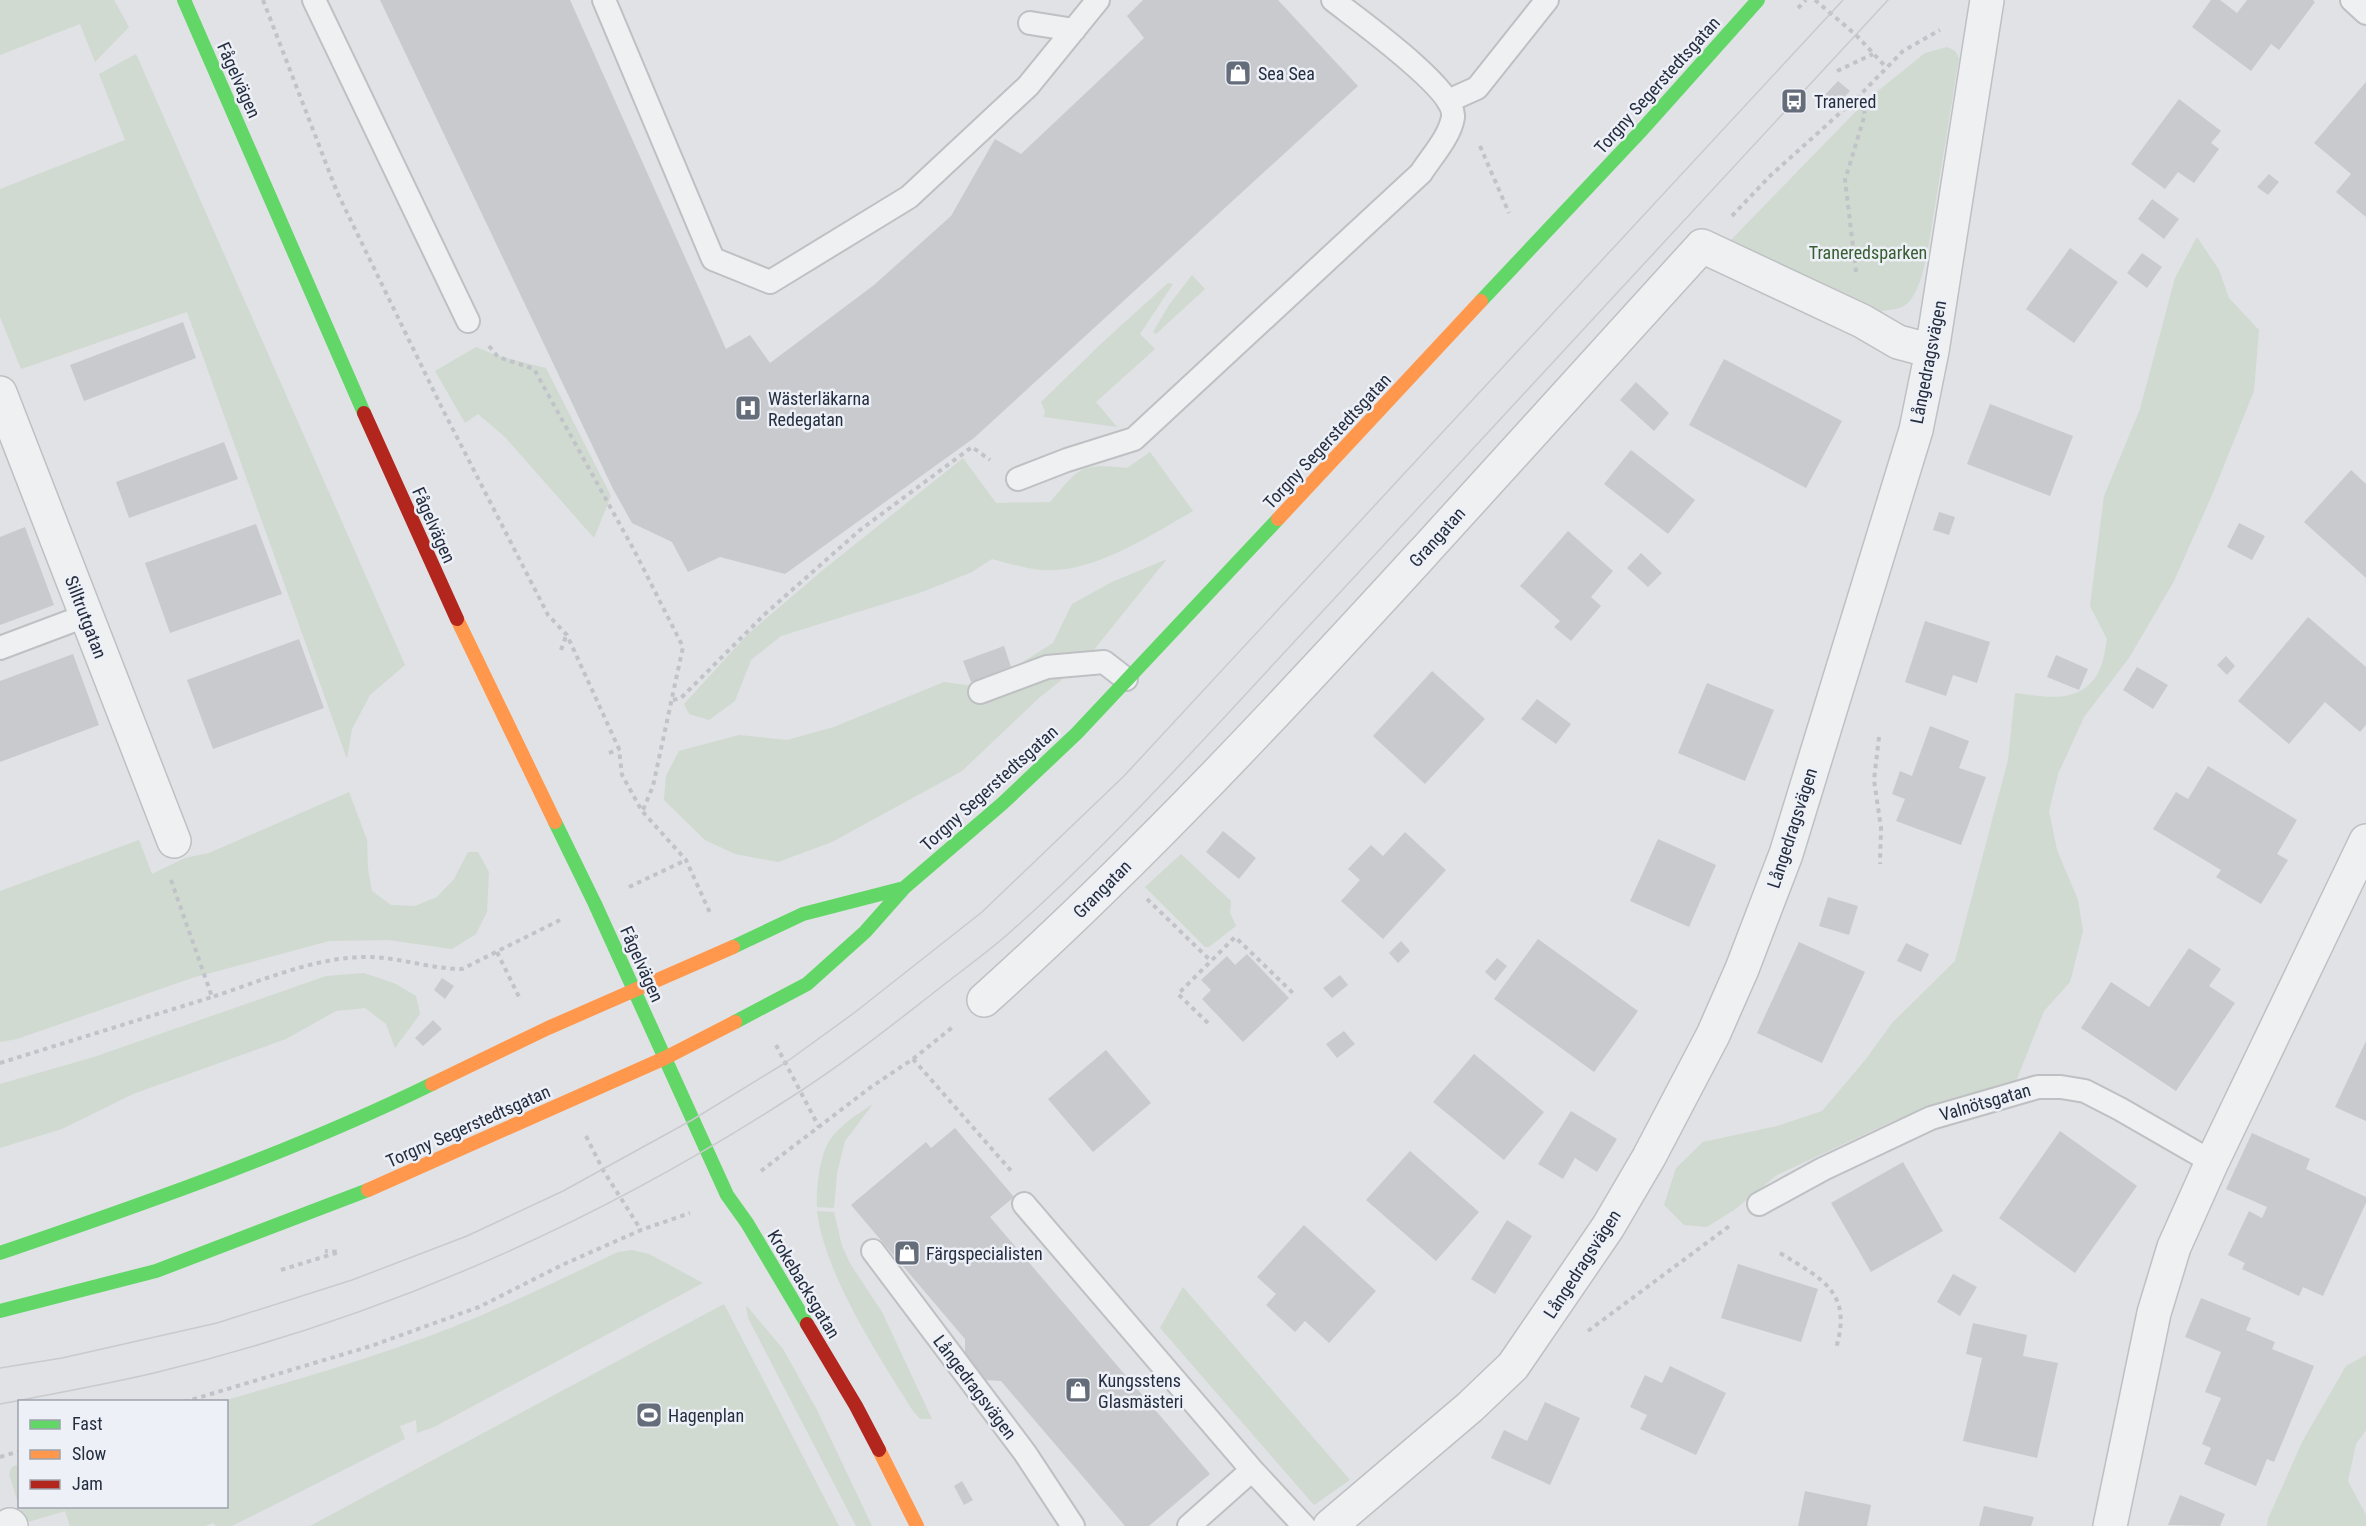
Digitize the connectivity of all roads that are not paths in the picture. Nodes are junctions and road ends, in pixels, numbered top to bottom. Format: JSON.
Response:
{"nodes":[{"id":1,"x":184,"y":0,"type":"edge"},
{"id":2,"x":314,"y":0,"type":"edge"},
{"id":3,"x":604,"y":0,"type":"edge"},
{"id":4,"x":1098,"y":0,"type":"edge"},
{"id":5,"x":1334,"y":0,"type":"edge"},
{"id":6,"x":1547,"y":0,"type":"edge"},
{"id":7,"x":1758,"y":0,"type":"edge"},
{"id":8,"x":2352,"y":0,"type":"edge"},
{"id":9,"x":1985,"y":8,"type":"edge"},
{"id":10,"x":2366,"y":13,"type":"edge"},
{"id":11,"x":1030,"y":23,"type":"dead end"},
{"id":12,"x":1074,"y":30,"type":"junction"},
{"id":13,"x":1448,"y":101,"type":"junction"},
{"id":14,"x":468,"y":321,"type":"road end"},
{"id":15,"x":1932,"y":351,"type":"junction"},
{"id":16,"x":0,"y":393,"type":"edge"},
{"id":17,"x":1018,"y":480,"type":"road end"},
{"id":18,"x":85,"y":616,"type":"junction"},
{"id":19,"x":0,"y":648,"type":"edge"},
{"id":20,"x":1126,"y":679,"type":"junction"},
{"id":21,"x":980,"y":692,"type":"dead end"},
{"id":22,"x":174,"y":841,"type":"road end"},
{"id":23,"x":2366,"y":841,"type":"edge"},
{"id":24,"x":904,"y":888,"type":"junction"},
{"id":25,"x":634,"y":991,"type":"junction"},
{"id":26,"x":984,"y":1000,"type":"road end"},
{"id":27,"x":665,"y":1058,"type":"junction"},
{"id":28,"x":2212,"y":1162,"type":"junction"},
{"id":29,"x":1024,"y":1204,"type":"road end"},
{"id":30,"x":1760,"y":1204,"type":"road end"},
{"id":31,"x":873,"y":1251,"type":"dead end"},
{"id":32,"x":0,"y":1253,"type":"edge"},
{"id":33,"x":0,"y":1311,"type":"edge"},
{"id":34,"x":1252,"y":1470,"type":"junction"},
{"id":35,"x":917,"y":1526,"type":"edge"},
{"id":36,"x":1073,"y":1526,"type":"edge"},
{"id":37,"x":1189,"y":1526,"type":"edge"},
{"id":38,"x":1304,"y":1526,"type":"edge"},
{"id":39,"x":1330,"y":1526,"type":"edge"},
{"id":40,"x":2110,"y":1526,"type":"edge"}],
"edges":[{"from":1,"to":25,"type":"street","name":"Fågelvägen"},
{"from":2,"to":14,"type":"lane"},
{"from":3,"to":12,"type":"lane"},
{"from":4,"to":12,"type":"lane"},
{"from":5,"to":13,"type":"lane"},
{"from":6,"to":13,"type":"lane"},
{"from":7,"to":20,"type":"street","name":"Torgny Segerstedtsgatan"},
{"from":8,"to":10,"type":"lane"},
{"from":9,"to":15,"type":"street","name":"Långedragsvägen"},
{"from":11,"to":12,"type":"lane"},
{"from":13,"to":17,"type":"lane"},
{"from":15,"to":26,"type":"street","name":"Grangatan"},
{"from":15,"to":39,"type":"street","name":"Långedragsvägen"},
{"from":16,"to":18,"type":"street","name":"Silltrutgatan"},
{"from":18,"to":19,"type":"lane"},
{"from":18,"to":22,"type":"street","name":"Silltrutgatan"},
{"from":20,"to":21,"type":"lane"},
{"from":20,"to":24,"type":"street","name":"Torgny Segerstedtsgatan"},
{"from":23,"to":28,"type":"street"},
{"from":24,"to":25,"type":"street","name":"Torgny Segerstedtsgatan"},
{"from":24,"to":27,"type":"street","name":"Torgny Segerstedtsgatan"},
{"from":25,"to":27,"type":"street","name":"Fågelvägen"},
{"from":25,"to":32,"type":"street","name":"Torgny Segerstedtsgatan"},
{"from":27,"to":33,"type":"street","name":"Torgny Segerstedtsgatan"},
{"from":27,"to":35,"type":"street","name":"Krokebacksgatan"},
{"from":28,"to":30,"type":"lane","name":"Valnötsgatan"},
{"from":28,"to":40,"type":"street"},
{"from":29,"to":34,"type":"lane"},
{"from":31,"to":36,"type":"lane","name":"Långedragsvägen"},
{"from":34,"to":37,"type":"lane"},
{"from":34,"to":38,"type":"lane"}]}
